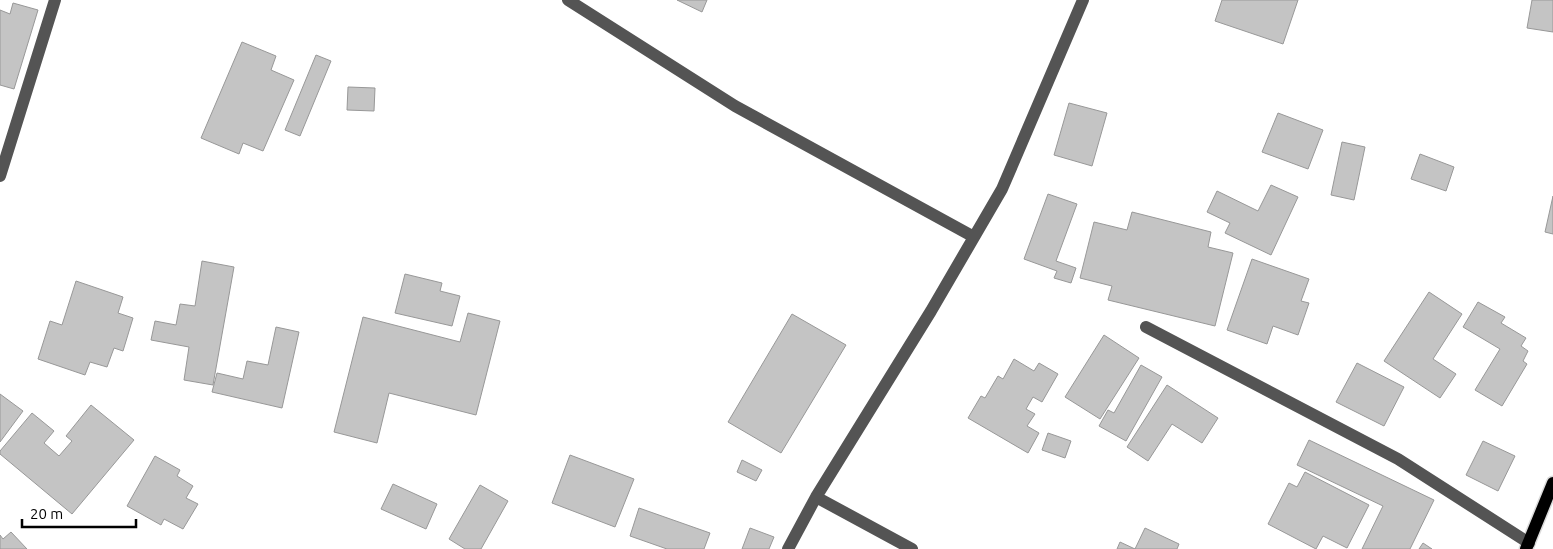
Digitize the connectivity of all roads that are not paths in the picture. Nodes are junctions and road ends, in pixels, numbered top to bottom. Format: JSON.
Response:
{"nodes":[{"id":1,"x":55,"y":0,"type":"edge"},
{"id":2,"x":568,"y":0,"type":"edge"},
{"id":3,"x":1083,"y":0,"type":"edge"},
{"id":4,"x":0,"y":176,"type":"edge"},
{"id":5,"x":974,"y":237,"type":"junction"},
{"id":6,"x":1146,"y":327,"type":"dead end"},
{"id":7,"x":1553,"y":483,"type":"edge"},
{"id":8,"x":816,"y":497,"type":"junction"},
{"id":9,"x":1527,"y":546,"type":"edge"},
{"id":10,"x":788,"y":549,"type":"edge"},
{"id":11,"x":912,"y":549,"type":"edge"}],
"edges":[{"from":1,"to":4,"type":"street"},
{"from":2,"to":5,"type":"street"},
{"from":3,"to":5,"type":"street"},
{"from":5,"to":8,"type":"street"},
{"from":6,"to":9,"type":"street"},
{"from":7,"to":9,"type":"main road"},
{"from":8,"to":10,"type":"street"},
{"from":8,"to":11,"type":"street"}]}
